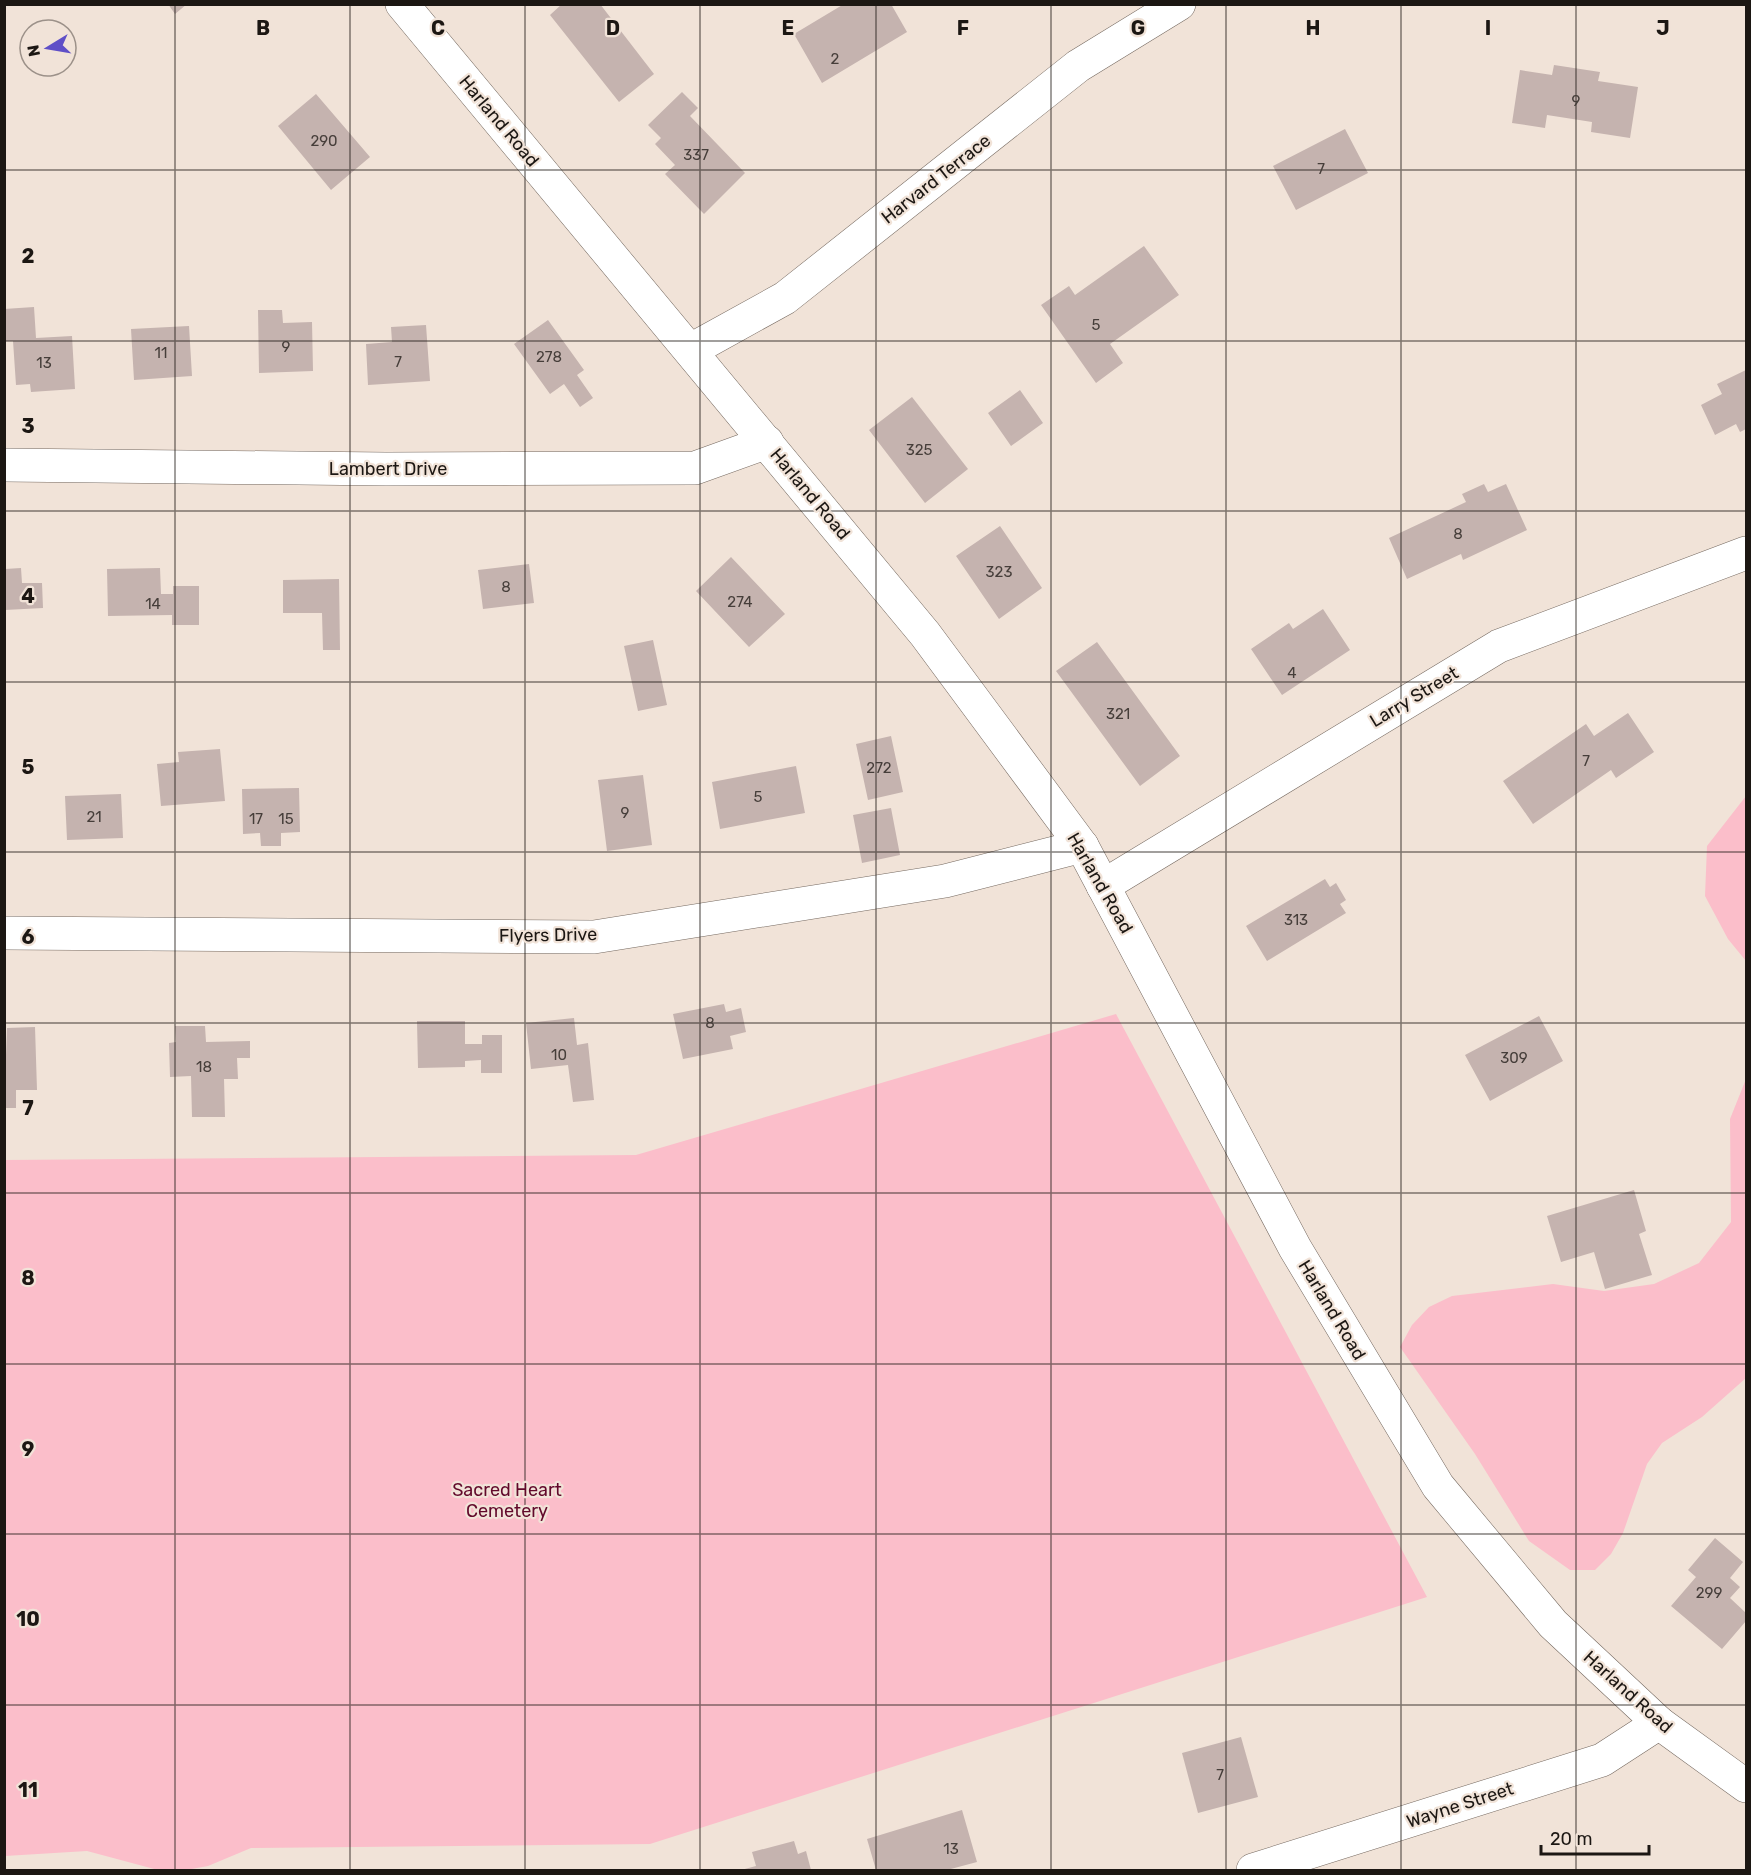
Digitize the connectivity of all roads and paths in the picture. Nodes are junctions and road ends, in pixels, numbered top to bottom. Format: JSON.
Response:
{"nodes":[{"id":1,"x":402,"y":4,"type":"edge"},
{"id":2,"x":1179,"y":4,"type":"edge"},
{"id":3,"x":691,"y":350,"type":"junction"},
{"id":4,"x":767,"y":442,"type":"junction"},
{"id":5,"x":4,"y":465,"type":"edge"},
{"id":6,"x":1746,"y":553,"type":"edge"},
{"id":7,"x":1082,"y":846,"type":"junction"},
{"id":8,"x":1103,"y":886,"type":"junction"},
{"id":9,"x":4,"y":933,"type":"edge"},
{"id":10,"x":1659,"y":1723,"type":"junction"},
{"id":11,"x":1746,"y":1786,"type":"edge"},
{"id":12,"x":1253,"y":1870,"type":"edge"}],
"edges":[{"from":1,"to":3,"type":"street","name":"Harland Road"},
{"from":2,"to":3,"type":"street","name":"Harvard Terrace"},
{"from":3,"to":4,"type":"street","name":"Harland Road"},
{"from":4,"to":5,"type":"street","name":"Lambert Drive"},
{"from":4,"to":7,"type":"street","name":"Harland Road"},
{"from":6,"to":8,"type":"street","name":"Larry Street"},
{"from":7,"to":8,"type":"street","name":"Harland Road"},
{"from":7,"to":9,"type":"street","name":"Flyers Drive"},
{"from":8,"to":10,"type":"street","name":"Harland Road"},
{"from":10,"to":11,"type":"street","name":"Harland Road"},
{"from":10,"to":12,"type":"street","name":"Wayne Street"}]}
